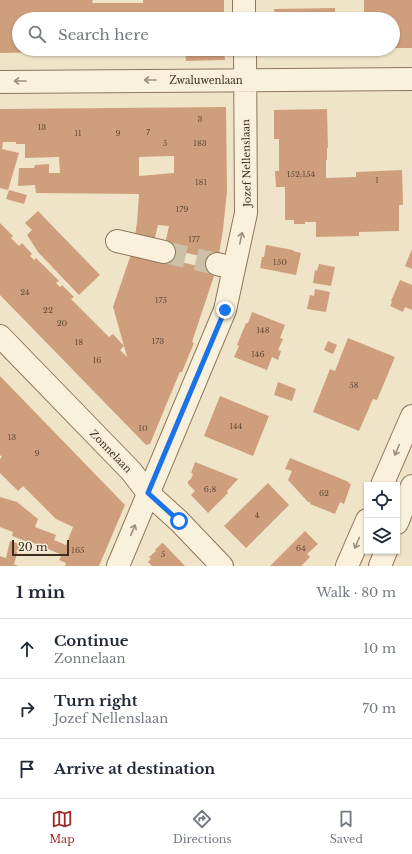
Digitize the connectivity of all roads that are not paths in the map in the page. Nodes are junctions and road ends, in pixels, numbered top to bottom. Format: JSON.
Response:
{"nodes":[{"id":1,"x":244,"y":0,"type":"edge"},
{"id":2,"x":244,"y":12,"type":"edge"},
{"id":3,"x":245,"y":56,"type":"edge"},
{"id":4,"x":412,"y":79,"type":"edge"},
{"id":5,"x":245,"y":80,"type":"junction"},
{"id":6,"x":0,"y":82,"type":"edge"},
{"id":7,"x":117,"y":241,"type":"dead end"},
{"id":8,"x":164,"y":252,"type":"tunnel mouth"},
{"id":9,"x":0,"y":336,"type":"edge"},
{"id":10,"x":412,"y":416,"type":"edge"},
{"id":11,"x":383,"y":482,"type":"edge"},
{"id":12,"x":412,"y":486,"type":"edge"},
{"id":13,"x":148,"y":493,"type":"junction"},
{"id":14,"x":399,"y":518,"type":"edge"},
{"id":15,"x":364,"y":527,"type":"edge"},
{"id":16,"x":385,"y":554,"type":"edge"},
{"id":17,"x":118,"y":566,"type":"edge"},
{"id":18,"x":222,"y":566,"type":"edge"},
{"id":19,"x":347,"y":566,"type":"edge"},
{"id":20,"x":380,"y":566,"type":"edge"}],
"edges":[{"from":1,"to":2,"type":"street"},
{"from":3,"to":5,"type":"street","name":"Jozef Nellenslaan"},
{"from":4,"to":5,"type":"street","name":"Zwaluwenlaan"},
{"from":5,"to":6,"type":"street","name":"Zwaluwenlaan","one_way":true},
{"from":13,"to":5,"type":"street","name":"Jozef Nellenslaan","one_way":true},
{"from":7,"to":8,"type":"street"},
{"from":9,"to":13,"type":"street","name":"Zonnelaan"},
{"from":10,"to":11,"type":"street","one_way":true},
{"from":12,"to":14,"type":"street"},
{"from":17,"to":13,"type":"street","name":"Jozef Nellenslaan","one_way":true},
{"from":13,"to":18,"type":"street","name":"Zonnelaan"},
{"from":15,"to":19,"type":"street","one_way":true},
{"from":16,"to":20,"type":"street"}]}
